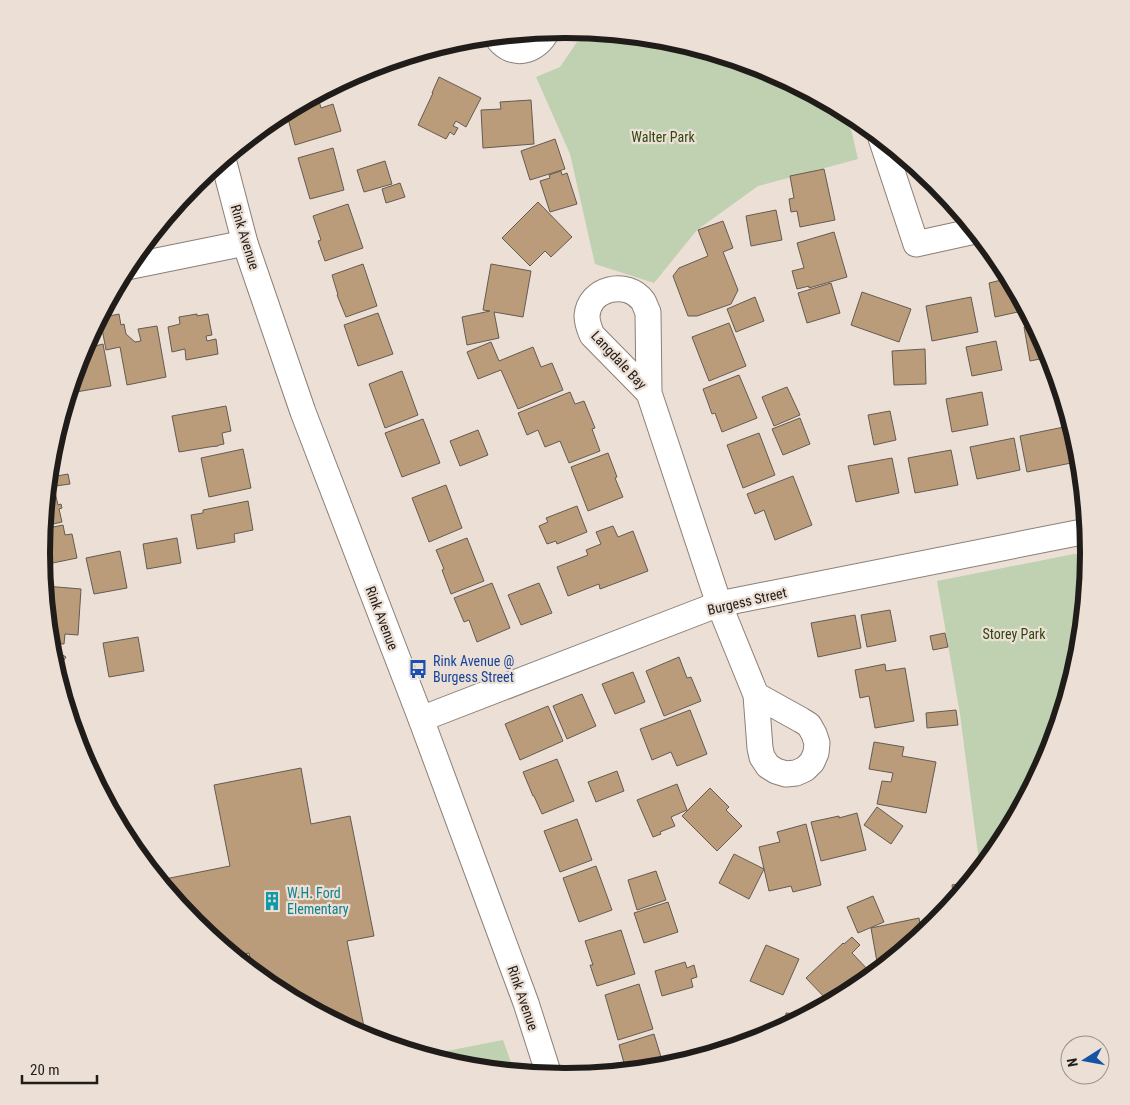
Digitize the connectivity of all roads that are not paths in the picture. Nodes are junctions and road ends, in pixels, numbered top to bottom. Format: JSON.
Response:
{"nodes":[{"id":1,"x":544,"y":39,"type":"edge"},
{"id":2,"x":500,"y":42,"type":"edge"},
{"id":3,"x":886,"y":149,"type":"edge"},
{"id":4,"x":225,"y":165,"type":"edge"},
{"id":5,"x":968,"y":232,"type":"edge"},
{"id":6,"x":246,"y":243,"type":"junction"},
{"id":7,"x":138,"y":265,"type":"edge"},
{"id":8,"x":649,"y":392,"type":"dead end"},
{"id":9,"x":1079,"y":533,"type":"edge"},
{"id":10,"x":720,"y":604,"type":"junction"},
{"id":11,"x":756,"y":695,"type":"dead end"},
{"id":12,"x":421,"y":719,"type":"junction"},
{"id":13,"x":546,"y":1067,"type":"edge"}],
"edges":[{"from":1,"to":2,"type":"street"},
{"from":3,"to":5,"type":"street"},
{"from":4,"to":6,"type":"street","name":"Rink Avenue"},
{"from":6,"to":7,"type":"street"},
{"from":6,"to":12,"type":"street","name":"Rink Avenue"},
{"from":8,"to":10,"type":"street","name":"Langdale Bay"},
{"from":9,"to":10,"type":"street","name":"Burgess Street"},
{"from":10,"to":11,"type":"street","name":"Langdale Bay"},
{"from":10,"to":12,"type":"street","name":"Burgess Street"},
{"from":12,"to":13,"type":"street","name":"Rink Avenue"}]}
